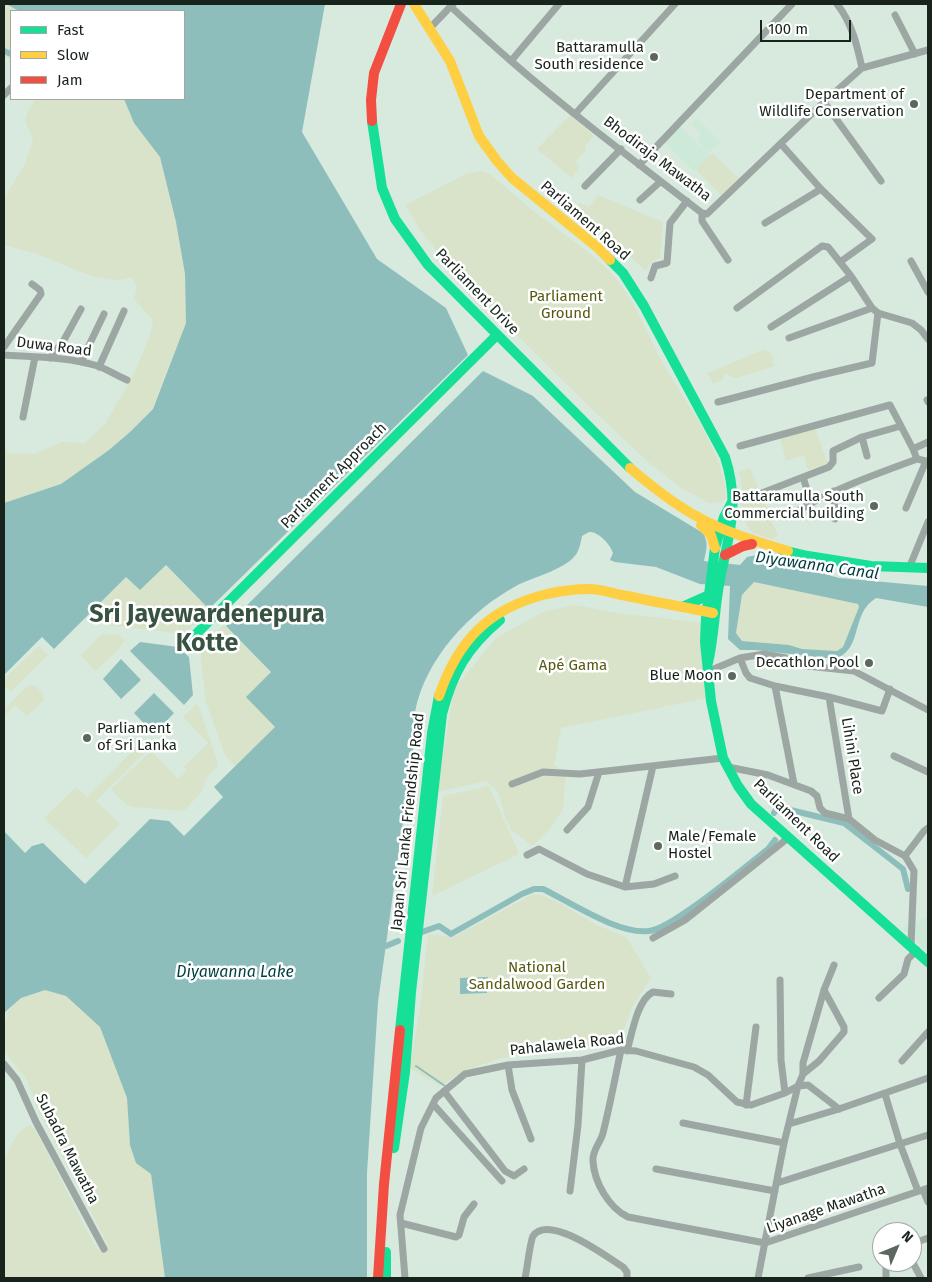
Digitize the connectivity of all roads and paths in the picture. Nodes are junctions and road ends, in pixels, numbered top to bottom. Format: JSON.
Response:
{"nodes":[{"id":1,"x":401,"y":4,"type":"edge"},
{"id":2,"x":414,"y":4,"type":"edge"},
{"id":3,"x":559,"y":4,"type":"edge"},
{"id":4,"x":675,"y":4,"type":"edge"},
{"id":5,"x":792,"y":4,"type":"edge"},
{"id":6,"x":837,"y":4,"type":"edge"},
{"id":7,"x":452,"y":5,"type":"edge"},
{"id":8,"x":895,"y":15,"type":"dead end"},
{"id":9,"x":430,"y":28,"type":"junction"},
{"id":10,"x":928,"y":50,"type":"edge"},
{"id":11,"x":915,"y":54,"type":"junction"},
{"id":12,"x":510,"y":61,"type":"junction"},
{"id":13,"x":862,"y":68,"type":"junction"},
{"id":14,"x":824,"y":102,"type":"junction"},
{"id":15,"x":575,"y":114,"type":"junction"},
{"id":16,"x":781,"y":144,"type":"junction"},
{"id":17,"x":620,"y":150,"type":"junction"},
{"id":18,"x":639,"y":164,"type":"junction"},
{"id":19,"x":880,"y":181,"type":"dead end"},
{"id":20,"x":660,"y":182,"type":"junction"},
{"id":21,"x":585,"y":186,"type":"dead end"},
{"id":22,"x":821,"y":188,"type":"junction"},
{"id":23,"x":640,"y":200,"type":"dead end"},
{"id":24,"x":687,"y":201,"type":"junction"},
{"id":25,"x":702,"y":213,"type":"junction"},
{"id":26,"x":765,"y":223,"type":"dead end"},
{"id":27,"x":728,"y":260,"type":"dead end"},
{"id":28,"x":911,"y":261,"type":"dead end"},
{"id":29,"x":840,"y":262,"type":"junction"},
{"id":30,"x":851,"y":276,"type":"junction"},
{"id":31,"x":651,"y":278,"type":"dead end"},
{"id":32,"x":32,"y":284,"type":"dead end"},
{"id":33,"x":928,"y":292,"type":"edge"},
{"id":34,"x":737,"y":308,"type":"dead end"},
{"id":35,"x":81,"y":309,"type":"dead end"},
{"id":36,"x":875,"y":311,"type":"junction"},
{"id":37,"x":124,"y":312,"type":"dead end"},
{"id":38,"x":104,"y":314,"type":"dead end"},
{"id":39,"x":771,"y":328,"type":"dead end"},
{"id":40,"x":499,"y":337,"type":"junction"},
{"id":41,"x":789,"y":338,"type":"dead end"},
{"id":42,"x":928,"y":339,"type":"edge"},
{"id":43,"x":4,"y":347,"type":"edge"},
{"id":44,"x":4,"y":355,"type":"edge"},
{"id":45,"x":35,"y":357,"type":"junction"},
{"id":46,"x":50,"y":358,"type":"junction"},
{"id":47,"x":81,"y":362,"type":"junction"},
{"id":48,"x":99,"y":367,"type":"junction"},
{"id":49,"x":127,"y":380,"type":"dead end"},
{"id":50,"x":718,"y":402,"type":"dead end"},
{"id":51,"x":23,"y":417,"type":"dead end"},
{"id":52,"x":901,"y":426,"type":"junction"},
{"id":53,"x":862,"y":437,"type":"junction"},
{"id":54,"x":928,"y":442,"type":"edge"},
{"id":55,"x":740,"y":446,"type":"dead end"},
{"id":56,"x":913,"y":449,"type":"junction"},
{"id":57,"x":867,"y":456,"type":"dead end"},
{"id":58,"x":917,"y":459,"type":"junction"},
{"id":59,"x":803,"y":477,"type":"junction"},
{"id":60,"x":834,"y":491,"type":"junction"},
{"id":61,"x":762,"y":493,"type":"dead end"},
{"id":62,"x":733,"y":498,"type":"junction"},
{"id":63,"x":811,"y":503,"type":"junction"},
{"id":64,"x":906,"y":508,"type":"dead end"},
{"id":65,"x":734,"y":509,"type":"junction"},
{"id":66,"x":686,"y":510,"type":"junction"},
{"id":67,"x":799,"y":510,"type":"dead end"},
{"id":68,"x":835,"y":519,"type":"dead end"},
{"id":69,"x":928,"y":522,"type":"edge"},
{"id":70,"x":701,"y":525,"type":"junction"},
{"id":71,"x":724,"y":533,"type":"junction"},
{"id":72,"x":755,"y":543,"type":"junction"},
{"id":73,"x":715,"y":548,"type":"junction"},
{"id":74,"x":720,"y":559,"type":"junction"},
{"id":75,"x":909,"y":568,"type":"junction"},
{"id":76,"x":928,"y":568,"type":"edge"},
{"id":77,"x":712,"y":595,"type":"junction"},
{"id":78,"x":681,"y":607,"type":"junction"},
{"id":79,"x":711,"y":616,"type":"junction"},
{"id":80,"x":193,"y":642,"type":"dead end"},
{"id":81,"x":740,"y":658,"type":"junction"},
{"id":82,"x":708,"y":667,"type":"junction"},
{"id":83,"x":775,"y":686,"type":"junction"},
{"id":84,"x":890,"y":689,"type":"junction"},
{"id":85,"x":829,"y":697,"type":"junction"},
{"id":86,"x":928,"y":710,"type":"edge"},
{"id":87,"x":894,"y":756,"type":"dead end"},
{"id":88,"x":725,"y":762,"type":"junction"},
{"id":89,"x":653,"y":766,"type":"junction"},
{"id":90,"x":599,"y":772,"type":"junction"},
{"id":91,"x":928,"y":772,"type":"edge"},
{"id":92,"x":512,"y":784,"type":"dead end"},
{"id":93,"x":794,"y":784,"type":"junction"},
{"id":94,"x":849,"y":819,"type":"junction"},
{"id":95,"x":928,"y":828,"type":"edge"},
{"id":96,"x":567,"y":830,"type":"dead end"},
{"id":97,"x":788,"y":838,"type":"junction"},
{"id":98,"x":527,"y":855,"type":"dead end"},
{"id":99,"x":905,"y":856,"type":"junction"},
{"id":100,"x":675,"y":876,"type":"dead end"},
{"id":101,"x":624,"y":886,"type":"junction"},
{"id":102,"x":653,"y":938,"type":"dead end"},
{"id":103,"x":921,"y":952,"type":"edge"},
{"id":104,"x":834,"y":965,"type":"dead end"},
{"id":105,"x":780,"y":980,"type":"dead end"},
{"id":106,"x":824,"y":990,"type":"junction"},
{"id":107,"x":671,"y":994,"type":"dead end"},
{"id":108,"x":880,"y":998,"type":"dead end"},
{"id":109,"x":756,"y":1027,"type":"dead end"},
{"id":110,"x":928,"y":1032,"type":"edge"},
{"id":111,"x":624,"y":1050,"type":"junction"},
{"id":112,"x":582,"y":1060,"type":"junction"},
{"id":113,"x":902,"y":1061,"type":"dead end"},
{"id":114,"x":4,"y":1064,"type":"edge"},
{"id":115,"x":508,"y":1065,"type":"junction"},
{"id":116,"x":803,"y":1074,"type":"junction"},
{"id":117,"x":928,"y":1078,"type":"edge"},
{"id":118,"x":798,"y":1086,"type":"junction"},
{"id":119,"x":444,"y":1091,"type":"junction"},
{"id":120,"x":786,"y":1093,"type":"junction"},
{"id":121,"x":885,"y":1094,"type":"junction"},
{"id":122,"x":433,"y":1104,"type":"junction"},
{"id":123,"x":746,"y":1105,"type":"junction"},
{"id":124,"x":839,"y":1109,"type":"junction"},
{"id":125,"x":682,"y":1123,"type":"dead end"},
{"id":126,"x":789,"y":1124,"type":"junction"},
{"id":127,"x":928,"y":1135,"type":"edge"},
{"id":128,"x":531,"y":1139,"type":"dead end"},
{"id":129,"x":784,"y":1143,"type":"junction"},
{"id":130,"x":900,"y":1144,"type":"junction"},
{"id":131,"x":524,"y":1169,"type":"dead end"},
{"id":132,"x":656,"y":1169,"type":"dead end"},
{"id":133,"x":502,"y":1181,"type":"dead end"},
{"id":134,"x":776,"y":1187,"type":"junction"},
{"id":135,"x":923,"y":1190,"type":"edge"},
{"id":136,"x":570,"y":1191,"type":"dead end"},
{"id":137,"x":928,"y":1202,"type":"edge"},
{"id":138,"x":474,"y":1204,"type":"dead end"},
{"id":139,"x":401,"y":1223,"type":"junction"},
{"id":140,"x":765,"y":1243,"type":"junction"},
{"id":141,"x":104,"y":1249,"type":"dead end"},
{"id":142,"x":859,"y":1267,"type":"dead end"},
{"id":143,"x":378,"y":1278,"type":"edge"},
{"id":144,"x":386,"y":1278,"type":"edge"},
{"id":145,"x":405,"y":1278,"type":"edge"},
{"id":146,"x":525,"y":1278,"type":"edge"},
{"id":147,"x":627,"y":1278,"type":"edge"},
{"id":148,"x":758,"y":1278,"type":"edge"},
{"id":149,"x":808,"y":1278,"type":"edge"}],
"edges":[{"from":1,"to":40,"type":"main road","name":"Parliament Drive"},
{"from":2,"to":9,"type":"main road","name":"Parliament Road"},
{"from":3,"to":12,"type":"street"},
{"from":4,"to":15,"type":"street"},
{"from":5,"to":18,"type":"street"},
{"from":6,"to":13,"type":"street"},
{"from":7,"to":9,"type":"street"},
{"from":7,"to":12,"type":"street","name":"Bhodiraja Mawatha"},
{"from":8,"to":11,"type":"street"},
{"from":9,"to":62,"type":"main road","name":"Parliament Road"},
{"from":10,"to":11,"type":"street"},
{"from":11,"to":13,"type":"street"},
{"from":12,"to":15,"type":"street","name":"Bhodiraja Mawatha"},
{"from":13,"to":14,"type":"street","name":"Bhodiraja Mawatha"},
{"from":14,"to":16,"type":"street","name":"Bhodiraja Mawatha"},
{"from":14,"to":19,"type":"street"},
{"from":15,"to":17,"type":"street","name":"Bhodiraja Mawatha"},
{"from":16,"to":22,"type":"street"},
{"from":16,"to":25,"type":"street","name":"Bhodiraja Mawatha"},
{"from":17,"to":18,"type":"street","name":"Bhodiraja Mawatha"},
{"from":17,"to":21,"type":"street"},
{"from":18,"to":20,"type":"street","name":"Bhodiraja Mawatha"},
{"from":20,"to":23,"type":"street"},
{"from":20,"to":24,"type":"street","name":"Bhodiraja Mawatha"},
{"from":22,"to":26,"type":"street"},
{"from":22,"to":29,"type":"street"},
{"from":24,"to":25,"type":"street","name":"Bhodiraja Mawatha"},
{"from":24,"to":31,"type":"street"},
{"from":25,"to":27,"type":"street"},
{"from":28,"to":33,"type":"street"},
{"from":29,"to":30,"type":"street"},
{"from":29,"to":34,"type":"street"},
{"from":30,"to":36,"type":"street"},
{"from":30,"to":39,"type":"street"},
{"from":32,"to":43,"type":"street"},
{"from":35,"to":46,"type":"street"},
{"from":36,"to":41,"type":"street"},
{"from":36,"to":42,"type":"street"},
{"from":36,"to":50,"type":"street"},
{"from":37,"to":48,"type":"street"},
{"from":38,"to":47,"type":"street"},
{"from":40,"to":66,"type":"main road","name":"Parliament Drive"},
{"from":40,"to":80,"type":"main road","name":"Parliament Approach"},
{"from":44,"to":45,"type":"street","name":"Duwa Road"},
{"from":45,"to":46,"type":"street","name":"Duwa Road"},
{"from":45,"to":51,"type":"street"},
{"from":46,"to":47,"type":"street","name":"Duwa Road"},
{"from":47,"to":48,"type":"street","name":"Duwa Road"},
{"from":48,"to":49,"type":"street","name":"Duwa Road"},
{"from":52,"to":53,"type":"street"},
{"from":52,"to":55,"type":"street"},
{"from":52,"to":56,"type":"street"},
{"from":53,"to":57,"type":"street"},
{"from":53,"to":59,"type":"street"},
{"from":54,"to":56,"type":"street"},
{"from":56,"to":58,"type":"street"},
{"from":58,"to":60,"type":"street"},
{"from":58,"to":64,"type":"street"},
{"from":59,"to":61,"type":"street"},
{"from":59,"to":63,"type":"street"},
{"from":60,"to":63,"type":"street"},
{"from":60,"to":68,"type":"street"},
{"from":62,"to":65,"type":"main road","name":"Parliament Road"},
{"from":62,"to":71,"type":"main road","name":"Parliament Road"},
{"from":63,"to":67,"type":"street"},
{"from":65,"to":71,"type":"main road","name":"Parliament Road"},
{"from":65,"to":72,"type":"main road"},
{"from":66,"to":70,"type":"main road","name":"Parliament Drive"},
{"from":66,"to":71,"type":"main road","name":"Parliament Drive"},
{"from":69,"to":75,"type":"street"},
{"from":70,"to":71,"type":"main road","name":"Parliament Drive"},
{"from":70,"to":73,"type":"main road"},
{"from":71,"to":72,"type":"main road"},
{"from":71,"to":73,"type":"main road","name":"Parliament Road"},
{"from":71,"to":74,"type":"main road","name":"Parliament Road"},
{"from":72,"to":74,"type":"main road"},
{"from":72,"to":75,"type":"main road"},
{"from":73,"to":74,"type":"main road","name":"Parliament Road"},
{"from":74,"to":77,"type":"main road","name":"Parliament Road"},
{"from":75,"to":76,"type":"main road"},
{"from":77,"to":78,"type":"main road"},
{"from":77,"to":79,"type":"main road","name":"Parliament Road"},
{"from":78,"to":79,"type":"main road","name":"Japan Sri Lanka Friendship Road"},
{"from":78,"to":143,"type":"main road","name":"Japan Sri Lanka Friendship Road"},
{"from":79,"to":82,"type":"main road","name":"Parliament Road"},
{"from":79,"to":144,"type":"main road","name":"Japan Sri Lanka Friendship Road"},
{"from":81,"to":82,"type":"street"},
{"from":81,"to":83,"type":"street"},
{"from":81,"to":84,"type":"street"},
{"from":82,"to":88,"type":"main road","name":"Parliament Road"},
{"from":83,"to":85,"type":"street"},
{"from":83,"to":93,"type":"street"},
{"from":84,"to":85,"type":"street"},
{"from":84,"to":86,"type":"street"},
{"from":85,"to":94,"type":"street","name":"Lihini Place"},
{"from":87,"to":91,"type":"street"},
{"from":88,"to":89,"type":"street"},
{"from":88,"to":93,"type":"street"},
{"from":88,"to":97,"type":"main road","name":"Parliament Road"},
{"from":89,"to":90,"type":"street"},
{"from":89,"to":101,"type":"street"},
{"from":90,"to":92,"type":"street"},
{"from":90,"to":96,"type":"street"},
{"from":93,"to":94,"type":"street"},
{"from":94,"to":99,"type":"street"},
{"from":95,"to":99,"type":"street"},
{"from":97,"to":102,"type":"street"},
{"from":97,"to":103,"type":"main road","name":"Parliament Road"},
{"from":98,"to":101,"type":"street"},
{"from":99,"to":103,"type":"street"},
{"from":100,"to":101,"type":"street"},
{"from":103,"to":108,"type":"street"},
{"from":104,"to":106,"type":"street"},
{"from":105,"to":120,"type":"street"},
{"from":106,"to":116,"type":"street"},
{"from":106,"to":116,"type":"street"},
{"from":107,"to":111,"type":"street"},
{"from":109,"to":123,"type":"street"},
{"from":110,"to":113,"type":"street"},
{"from":111,"to":112,"type":"street","name":"Pahalawela Road"},
{"from":111,"to":123,"type":"street","name":"Pahalawela Road"},
{"from":111,"to":140,"type":"street"},
{"from":112,"to":115,"type":"street","name":"Pahalawela Road"},
{"from":112,"to":136,"type":"street"},
{"from":114,"to":141,"type":"street","name":"Subadra Mawatha"},
{"from":115,"to":119,"type":"street","name":"Pahalawela Road"},
{"from":115,"to":128,"type":"street"},
{"from":116,"to":118,"type":"street"},
{"from":117,"to":121,"type":"street"},
{"from":118,"to":120,"type":"street"},
{"from":118,"to":124,"type":"street"},
{"from":118,"to":126,"type":"street"},
{"from":119,"to":122,"type":"street","name":"Pahalawela Road"},
{"from":119,"to":131,"type":"street"},
{"from":120,"to":123,"type":"street"},
{"from":121,"to":124,"type":"street"},
{"from":121,"to":130,"type":"street"},
{"from":122,"to":133,"type":"street"},
{"from":122,"to":139,"type":"street","name":"Pahalawela Road"},
{"from":124,"to":126,"type":"street"},
{"from":125,"to":129,"type":"street"},
{"from":126,"to":129,"type":"street"},
{"from":127,"to":130,"type":"street"},
{"from":129,"to":134,"type":"street"},
{"from":130,"to":134,"type":"street"},
{"from":130,"to":135,"type":"street"},
{"from":132,"to":134,"type":"street"},
{"from":134,"to":140,"type":"street"},
{"from":135,"to":137,"type":"street"},
{"from":135,"to":140,"type":"street","name":"Liyanage Mawatha"},
{"from":138,"to":139,"type":"street"},
{"from":139,"to":145,"type":"street","name":"Pahalawela Road"},
{"from":140,"to":148,"type":"street","name":"Liyanage Mawatha"},
{"from":142,"to":149,"type":"street"},
{"from":146,"to":147,"type":"street"}]}
